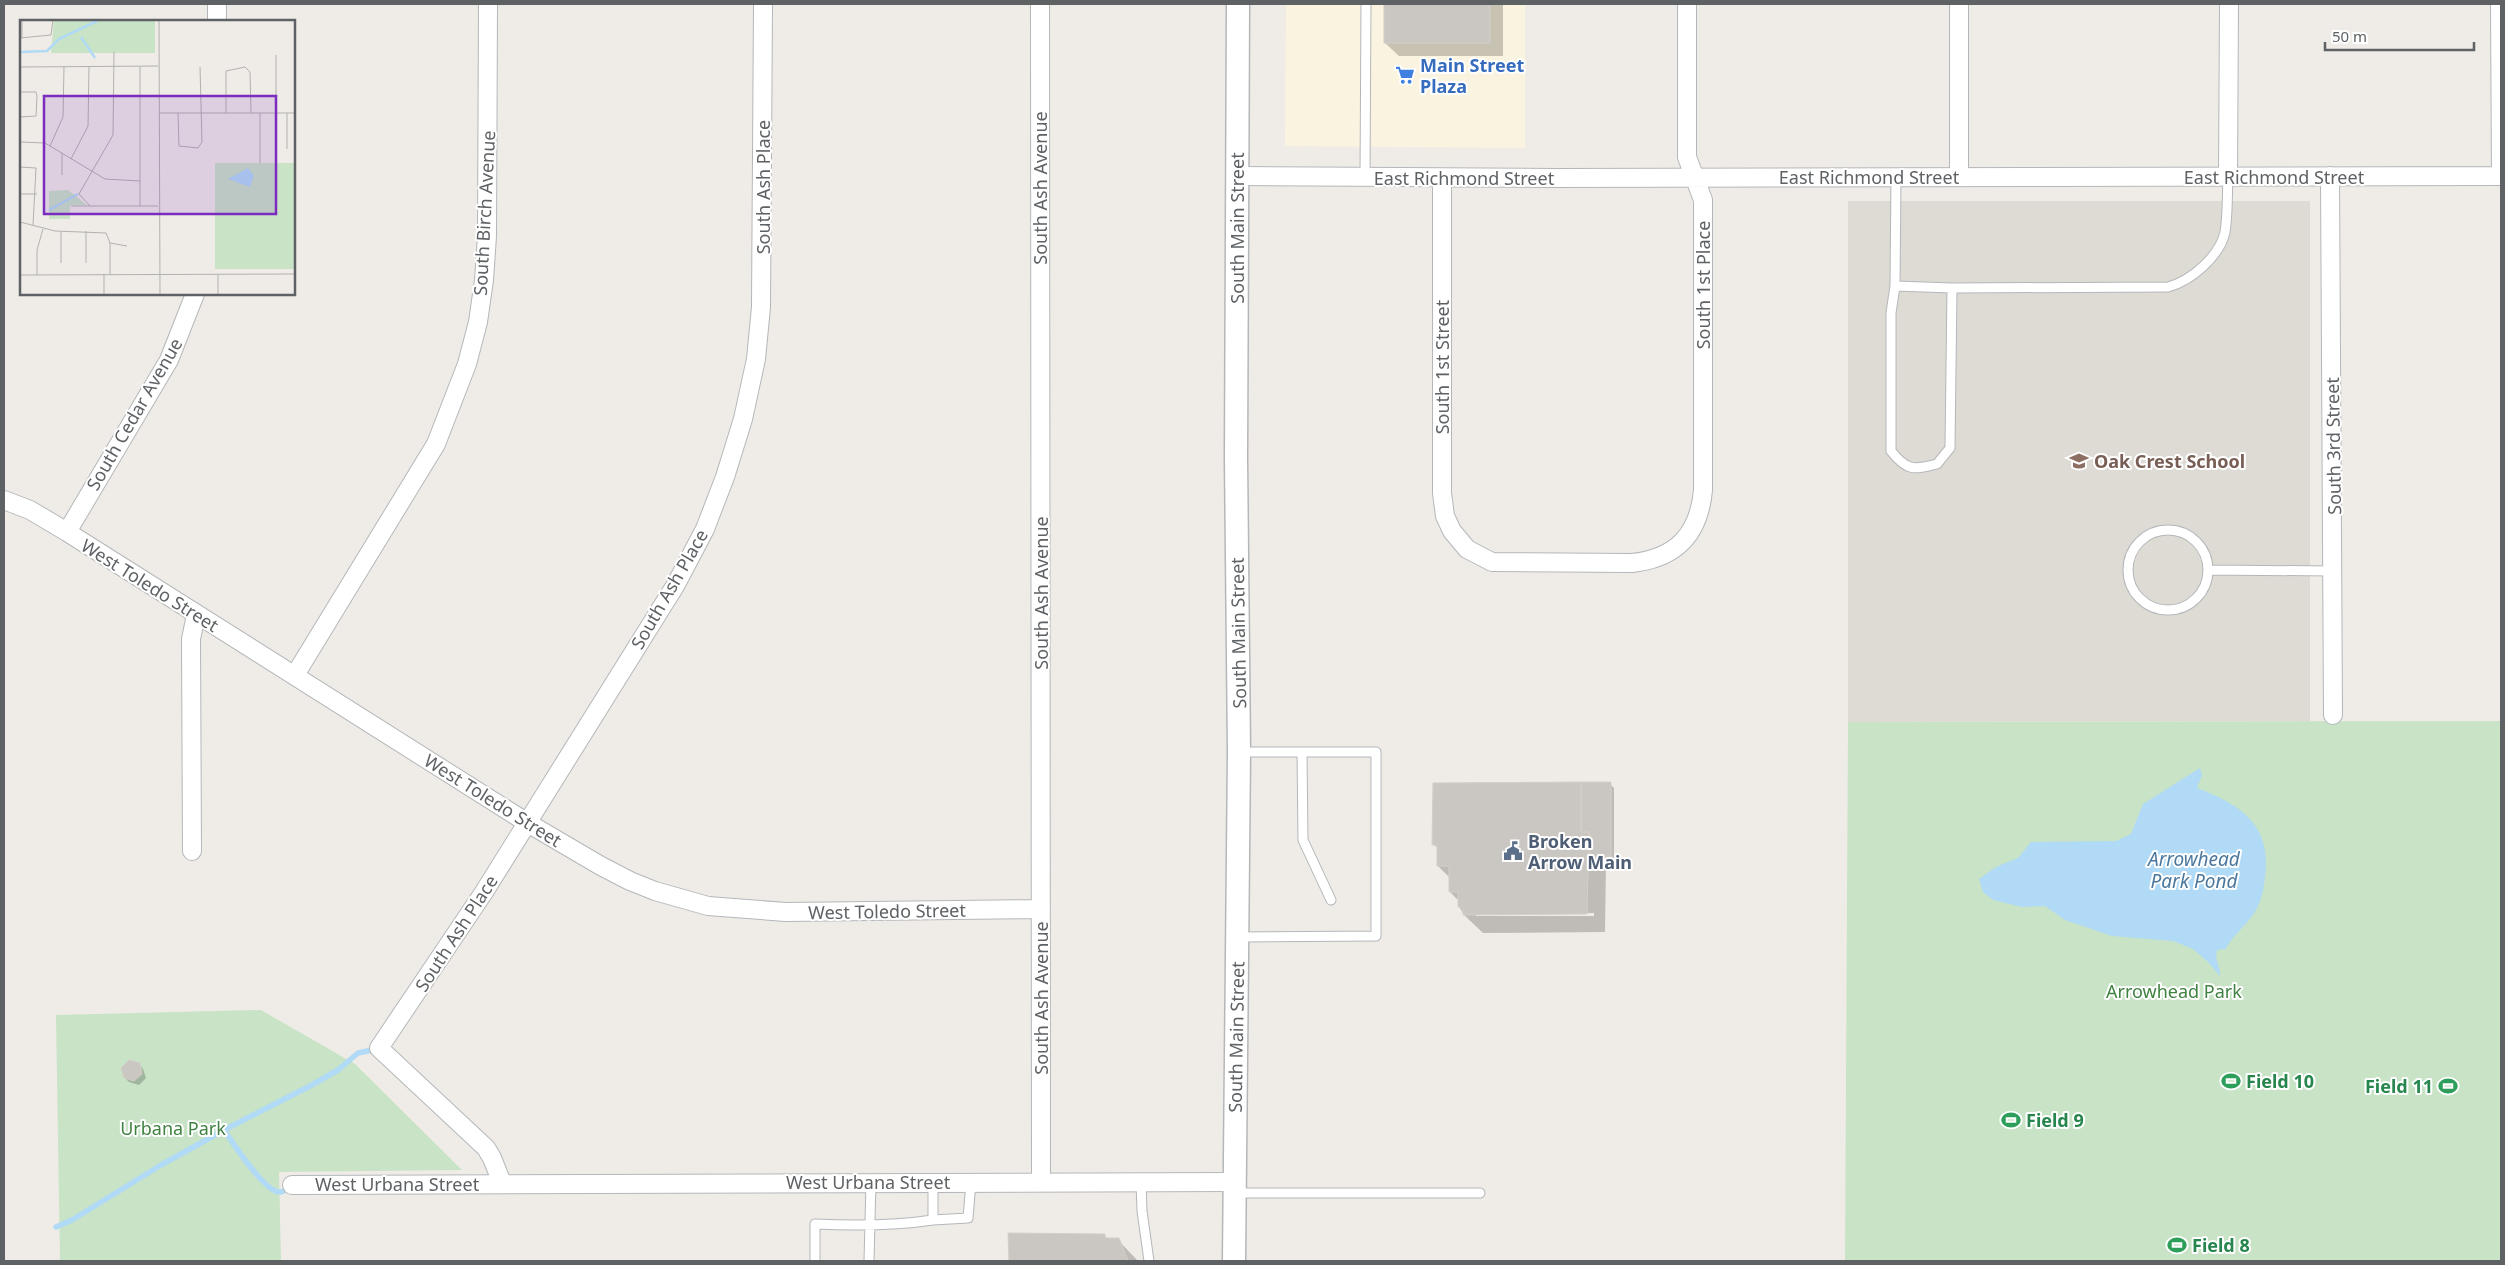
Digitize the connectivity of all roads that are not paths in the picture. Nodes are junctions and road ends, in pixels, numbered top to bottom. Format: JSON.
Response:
{"nodes":[{"id":1,"x":217,"y":4,"type":"edge"},
{"id":2,"x":488,"y":4,"type":"edge"},
{"id":3,"x":763,"y":4,"type":"edge"},
{"id":4,"x":1040,"y":4,"type":"edge"},
{"id":5,"x":1238,"y":4,"type":"edge"},
{"id":6,"x":1366,"y":4,"type":"edge"},
{"id":7,"x":1687,"y":4,"type":"edge"},
{"id":8,"x":1959,"y":4,"type":"edge"},
{"id":9,"x":2229,"y":4,"type":"edge"},
{"id":10,"x":2500,"y":4,"type":"edge"},
{"id":11,"x":217,"y":20,"type":"edge"},
{"id":12,"x":1238,"y":176,"type":"junction"},
{"id":13,"x":2330,"y":176,"type":"junction"},
{"id":14,"x":2501,"y":176,"type":"edge"},
{"id":15,"x":1365,"y":177,"type":"junction"},
{"id":16,"x":1896,"y":177,"type":"junction"},
{"id":17,"x":1959,"y":177,"type":"junction"},
{"id":18,"x":2228,"y":177,"type":"junction"},
{"id":19,"x":1442,"y":178,"type":"junction"},
{"id":20,"x":1695,"y":178,"type":"junction"},
{"id":21,"x":1895,"y":286,"type":"junction"},
{"id":22,"x":1952,"y":288,"type":"junction"},
{"id":23,"x":195,"y":295,"type":"edge"},
{"id":24,"x":4,"y":500,"type":"edge"},
{"id":25,"x":66,"y":532,"type":"junction"},
{"id":26,"x":1666,"y":555,"type":"joint"},
{"id":27,"x":2209,"y":570,"type":"junction"},
{"id":28,"x":2334,"y":571,"type":"junction"},
{"id":29,"x":196,"y":615,"type":"junction"},
{"id":30,"x":295,"y":675,"type":"junction"},
{"id":31,"x":2333,"y":715,"type":"dead end"},
{"id":32,"x":1239,"y":752,"type":"junction"},
{"id":33,"x":1302,"y":752,"type":"junction"},
{"id":34,"x":526,"y":822,"type":"junction"},
{"id":35,"x":192,"y":852,"type":"dead end"},
{"id":36,"x":1331,"y":900,"type":"dead end"},
{"id":37,"x":1041,"y":909,"type":"junction"},
{"id":38,"x":1237,"y":937,"type":"junction"},
{"id":39,"x":379,"y":1048,"type":"joint"},
{"id":40,"x":871,"y":1182,"type":"junction"},
{"id":41,"x":933,"y":1182,"type":"junction"},
{"id":42,"x":970,"y":1182,"type":"junction"},
{"id":43,"x":1041,"y":1182,"type":"junction"},
{"id":44,"x":1141,"y":1182,"type":"junction"},
{"id":45,"x":502,"y":1183,"type":"junction"},
{"id":46,"x":292,"y":1185,"type":"dead end"},
{"id":47,"x":1234,"y":1188,"type":"junction"},
{"id":48,"x":1480,"y":1193,"type":"dead end"},
{"id":49,"x":933,"y":1220,"type":"junction"},
{"id":50,"x":871,"y":1226,"type":"junction"},
{"id":51,"x":815,"y":1261,"type":"edge"},
{"id":52,"x":869,"y":1261,"type":"edge"},
{"id":53,"x":1149,"y":1261,"type":"edge"},
{"id":54,"x":1234,"y":1261,"type":"edge"}],
"edges":[{"from":1,"to":11,"type":"street"},
{"from":2,"to":30,"type":"street","name":"South Birch Avenue"},
{"from":3,"to":34,"type":"street","name":"South Ash Place"},
{"from":4,"to":37,"type":"street","name":"South Ash Avenue"},
{"from":5,"to":12,"type":"street","name":"South Main Street"},
{"from":6,"to":15,"type":"lane"},
{"from":7,"to":20,"type":"street","name":"South 1st Place"},
{"from":8,"to":17,"type":"street"},
{"from":9,"to":18,"type":"street"},
{"from":10,"to":14,"type":"street"},
{"from":12,"to":15,"type":"street","name":"East Richmond Street"},
{"from":12,"to":32,"type":"street","name":"South Main Street"},
{"from":13,"to":14,"type":"street","name":"East Richmond Street"},
{"from":13,"to":18,"type":"street","name":"East Richmond Street"},
{"from":13,"to":28,"type":"street","name":"South 3rd Street"},
{"from":15,"to":19,"type":"street","name":"East Richmond Street"},
{"from":16,"to":17,"type":"street","name":"East Richmond Street"},
{"from":16,"to":20,"type":"street","name":"East Richmond Street"},
{"from":16,"to":21,"type":"lane"},
{"from":17,"to":18,"type":"street","name":"East Richmond Street"},
{"from":18,"to":22,"type":"lane"},
{"from":19,"to":20,"type":"street","name":"East Richmond Street"},
{"from":19,"to":26,"type":"street","name":"South 1st Street"},
{"from":20,"to":26,"type":"street","name":"South 1st Place"},
{"from":21,"to":22,"type":"lane"},
{"from":21,"to":22,"type":"lane"},
{"from":23,"to":25,"type":"street","name":"South Cedar Avenue"},
{"from":24,"to":25,"type":"street","name":"West Toledo Street"},
{"from":25,"to":29,"type":"street","name":"West Toledo Street"},
{"from":27,"to":27,"type":"lane"},
{"from":27,"to":28,"type":"lane"},
{"from":28,"to":31,"type":"street","name":"South 3rd Street"},
{"from":29,"to":30,"type":"street","name":"West Toledo Street"},
{"from":29,"to":35,"type":"street"},
{"from":30,"to":34,"type":"street","name":"West Toledo Street"},
{"from":32,"to":33,"type":"lane"},
{"from":32,"to":38,"type":"street","name":"South Main Street"},
{"from":33,"to":36,"type":"lane"},
{"from":33,"to":38,"type":"lane"},
{"from":34,"to":37,"type":"street","name":"West Toledo Street"},
{"from":34,"to":39,"type":"street","name":"South Ash Place"},
{"from":37,"to":43,"type":"street","name":"South Ash Avenue"},
{"from":38,"to":47,"type":"street","name":"South Main Street"},
{"from":39,"to":45,"type":"street","name":"West Urbana Street"},
{"from":40,"to":41,"type":"street","name":"West Urbana Street"},
{"from":40,"to":45,"type":"street","name":"West Urbana Street"},
{"from":40,"to":50,"type":"lane"},
{"from":41,"to":42,"type":"street","name":"West Urbana Street"},
{"from":41,"to":49,"type":"lane"},
{"from":42,"to":43,"type":"street","name":"West Urbana Street"},
{"from":42,"to":49,"type":"lane"},
{"from":43,"to":44,"type":"street","name":"West Urbana Street"},
{"from":44,"to":47,"type":"street","name":"West Urbana Street"},
{"from":44,"to":53,"type":"lane"},
{"from":45,"to":46,"type":"street","name":"West Urbana Street"},
{"from":47,"to":48,"type":"lane"},
{"from":47,"to":54,"type":"street","name":"South Main Street"},
{"from":49,"to":50,"type":"lane"},
{"from":50,"to":51,"type":"lane"},
{"from":50,"to":52,"type":"lane"}]}
